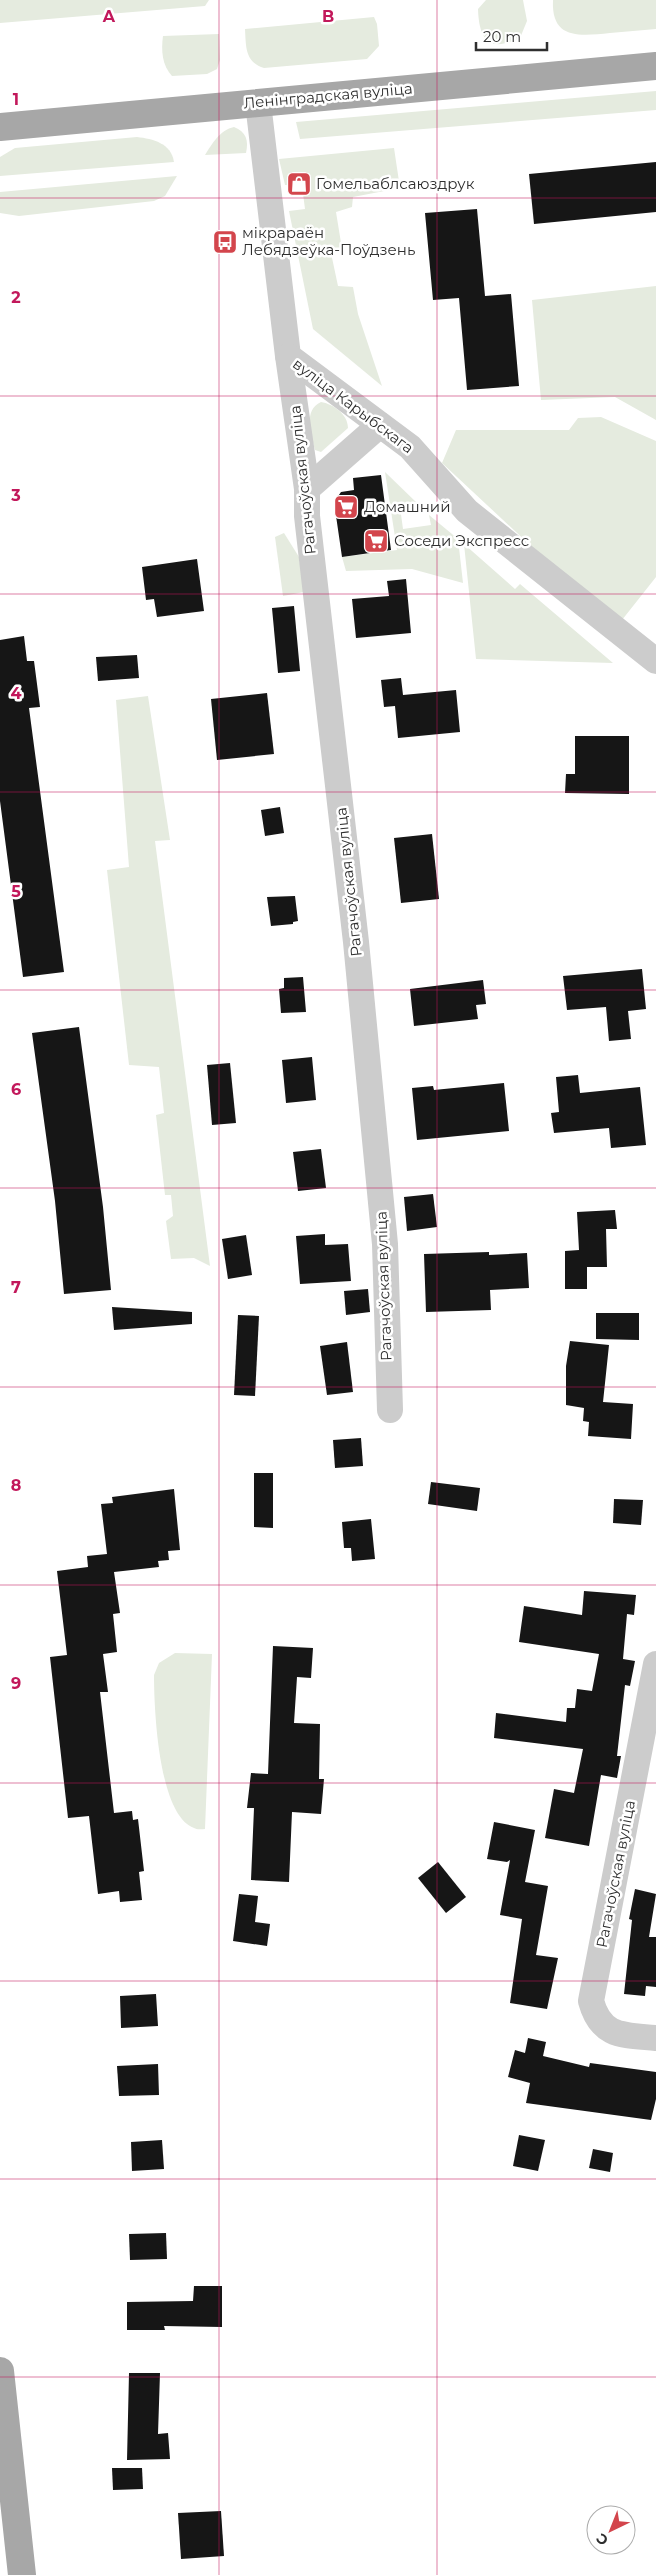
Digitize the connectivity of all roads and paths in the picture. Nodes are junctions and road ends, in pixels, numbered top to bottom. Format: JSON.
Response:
{"nodes":[{"id":1,"x":656,"y":66,"type":"edge"},
{"id":2,"x":258,"y":103,"type":"junction"},
{"id":3,"x":0,"y":127,"type":"edge"},
{"id":4,"x":288,"y":356,"type":"junction"},
{"id":5,"x":380,"y":425,"type":"junction"},
{"id":6,"x":307,"y":489,"type":"junction"},
{"id":7,"x":656,"y":661,"type":"edge"},
{"id":8,"x":390,"y":1410,"type":"dead end"},
{"id":9,"x":656,"y":1664,"type":"edge"},
{"id":10,"x":656,"y":2038,"type":"edge"},
{"id":11,"x":0,"y":2371,"type":"edge"},
{"id":12,"x":22,"y":2575,"type":"edge"}],
"edges":[{"from":1,"to":2,"type":"main road","name":"Ленінградская вуліца"},
{"from":2,"to":3,"type":"main road","name":"Ленінградская вуліца"},
{"from":2,"to":4,"type":"street","name":"вуліца Карыбскага"},
{"from":4,"to":5,"type":"street","name":"вуліца Карыбскага"},
{"from":4,"to":6,"type":"street","name":"Рагачоўская вуліца"},
{"from":5,"to":6,"type":"street"},
{"from":5,"to":7,"type":"street","name":"вуліца Карыбскага"},
{"from":6,"to":8,"type":"street","name":"Рагачоўская вуліца"},
{"from":9,"to":10,"type":"street","name":"Рагачоўская вуліца"},
{"from":11,"to":12,"type":"main road"}]}
